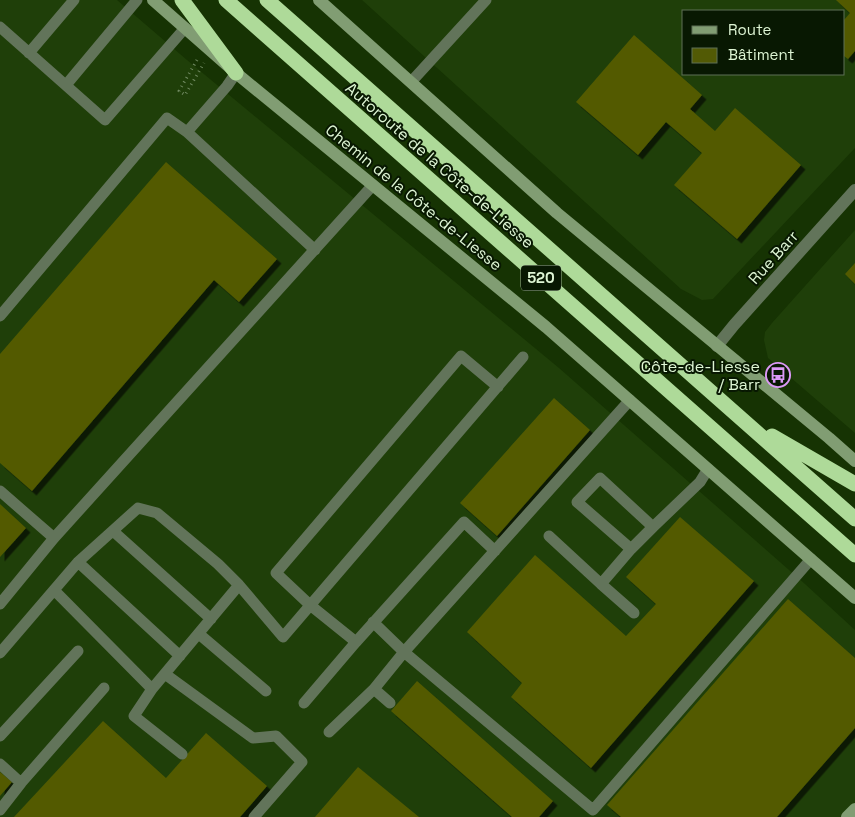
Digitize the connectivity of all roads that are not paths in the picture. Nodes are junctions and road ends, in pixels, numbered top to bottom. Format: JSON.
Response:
{"nodes":[{"id":1,"x":74,"y":0,"type":"edge"},
{"id":2,"x":137,"y":0,"type":"edge"},
{"id":3,"x":154,"y":0,"type":"edge"},
{"id":4,"x":182,"y":0,"type":"edge"},
{"id":5,"x":226,"y":0,"type":"edge"},
{"id":6,"x":267,"y":0,"type":"edge"},
{"id":7,"x":319,"y":0,"type":"edge"},
{"id":8,"x":486,"y":0,"type":"edge"},
{"id":9,"x":0,"y":27,"type":"edge"},
{"id":10,"x":185,"y":28,"type":"junction"},
{"id":11,"x":29,"y":53,"type":"junction"},
{"id":12,"x":236,"y":72,"type":"junction"},
{"id":13,"x":411,"y":82,"type":"junction"},
{"id":14,"x":66,"y":85,"type":"junction"},
{"id":15,"x":187,"y":132,"type":"junction"},
{"id":16,"x":373,"y":185,"type":"junction"},
{"id":17,"x":855,"y":190,"type":"edge"},
{"id":18,"x":315,"y":250,"type":"junction"},
{"id":19,"x":0,"y":316,"type":"edge"},
{"id":20,"x":717,"y":346,"type":"junction"},
{"id":21,"x":523,"y":357,"type":"dead end"},
{"id":22,"x":498,"y":387,"type":"junction"},
{"id":23,"x":630,"y":400,"type":"junction"},
{"id":24,"x":742,"y":419,"type":"junction"},
{"id":25,"x":855,"y":461,"type":"edge"},
{"id":26,"x":708,"y":469,"type":"junction"},
{"id":27,"x":855,"y":484,"type":"edge"},
{"id":28,"x":0,"y":491,"type":"edge"},
{"id":29,"x":855,"y":518,"type":"edge"},
{"id":30,"x":653,"y":526,"type":"junction"},
{"id":31,"x":112,"y":531,"type":"junction"},
{"id":32,"x":549,"y":536,"type":"dead end"},
{"id":33,"x":54,"y":538,"type":"junction"},
{"id":34,"x":631,"y":549,"type":"junction"},
{"id":35,"x":495,"y":551,"type":"junction"},
{"id":36,"x":855,"y":555,"type":"edge"},
{"id":37,"x":811,"y":560,"type":"junction"},
{"id":38,"x":78,"y":562,"type":"junction"},
{"id":39,"x":601,"y":584,"type":"junction"},
{"id":40,"x":240,"y":585,"type":"junction"},
{"id":41,"x":54,"y":590,"type":"junction"},
{"id":42,"x":855,"y":598,"type":"edge"},
{"id":43,"x":0,"y":604,"type":"edge"},
{"id":44,"x":310,"y":605,"type":"junction"},
{"id":45,"x":634,"y":613,"type":"dead end"},
{"id":46,"x":211,"y":619,"type":"junction"},
{"id":47,"x":373,"y":622,"type":"junction"},
{"id":48,"x":199,"y":634,"type":"junction"},
{"id":49,"x":356,"y":642,"type":"junction"},
{"id":50,"x":78,"y":651,"type":"dead end"},
{"id":51,"x":404,"y":652,"type":"junction"},
{"id":52,"x":0,"y":653,"type":"edge"},
{"id":53,"x":180,"y":656,"type":"junction"},
{"id":54,"x":165,"y":674,"type":"junction"},
{"id":55,"x":104,"y":688,"type":"dead end"},
{"id":56,"x":374,"y":689,"type":"junction"},
{"id":57,"x":152,"y":690,"type":"junction"},
{"id":58,"x":266,"y":692,"type":"dead end"},
{"id":59,"x":304,"y":703,"type":"dead end"},
{"id":60,"x":390,"y":703,"type":"dead end"},
{"id":61,"x":330,"y":732,"type":"dead end"},
{"id":62,"x":0,"y":736,"type":"edge"},
{"id":63,"x":182,"y":754,"type":"dead end"},
{"id":64,"x":0,"y":764,"type":"edge"},
{"id":65,"x":21,"y":783,"type":"junction"},
{"id":66,"x":855,"y":808,"type":"edge"},
{"id":67,"x":0,"y":810,"type":"edge"},
{"id":68,"x":591,"y":813,"type":"edge"},
{"id":69,"x":254,"y":817,"type":"edge"},
{"id":70,"x":847,"y":817,"type":"edge"}],
"edges":[{"from":1,"to":11,"type":"lane"},
{"from":2,"to":14,"type":"lane"},
{"from":3,"to":10,"type":"main road","name":"Chemin de la Côte-de-Liesse"},
{"from":4,"to":12,"type":"highway"},
{"from":5,"to":36,"type":"highway","name":"Autoroute de la Côte-de-Liesse","number":"520"},
{"from":6,"to":24,"type":"highway","name":"Autoroute de la Côte-de-Liesse","number":"520"},
{"from":7,"to":13,"type":"main road"},
{"from":8,"to":13,"type":"lane"},
{"from":9,"to":11,"type":"lane"},
{"from":10,"to":12,"type":"main road","name":"Chemin de la Côte-de-Liesse"},
{"from":10,"to":14,"type":"lane"},
{"from":11,"to":14,"type":"lane"},
{"from":12,"to":15,"type":"lane"},
{"from":12,"to":16,"type":"main road","name":"Chemin de la Côte-de-Liesse"},
{"from":13,"to":20,"type":"main road"},
{"from":15,"to":18,"type":"lane"},
{"from":15,"to":19,"type":"lane"},
{"from":16,"to":18,"type":"lane"},
{"from":16,"to":23,"type":"main road","name":"Chemin de la Côte-de-Liesse"},
{"from":17,"to":20,"type":"street","name":"Rue Barr"},
{"from":18,"to":33,"type":"lane"},
{"from":20,"to":25,"type":"main road"},
{"from":21,"to":22,"type":"lane"},
{"from":22,"to":44,"type":"lane"},
{"from":22,"to":44,"type":"lane"},
{"from":23,"to":26,"type":"main road","name":"Chemin de la Côte-de-Liesse"},
{"from":23,"to":35,"type":"lane"},
{"from":24,"to":27,"type":"highway"},
{"from":24,"to":29,"type":"highway","name":"Autoroute de la Côte-de-Liesse","number":"520"},
{"from":26,"to":30,"type":"lane"},
{"from":26,"to":37,"type":"main road","name":"Chemin de la Côte-de-Liesse"},
{"from":28,"to":33,"type":"lane"},
{"from":30,"to":34,"type":"lane"},
{"from":30,"to":34,"type":"lane"},
{"from":31,"to":38,"type":"lane"},
{"from":31,"to":40,"type":"lane"},
{"from":31,"to":46,"type":"lane"},
{"from":32,"to":39,"type":"lane"},
{"from":33,"to":43,"type":"lane"},
{"from":34,"to":39,"type":"lane"},
{"from":35,"to":47,"type":"lane"},
{"from":35,"to":51,"type":"lane"},
{"from":37,"to":42,"type":"main road","name":"Chemin de la Côte-de-Liesse"},
{"from":37,"to":68,"type":"lane"},
{"from":38,"to":41,"type":"lane"},
{"from":38,"to":53,"type":"lane"},
{"from":39,"to":45,"type":"lane"},
{"from":40,"to":44,"type":"lane"},
{"from":40,"to":46,"type":"lane"},
{"from":41,"to":52,"type":"lane"},
{"from":41,"to":57,"type":"lane"},
{"from":44,"to":49,"type":"lane"},
{"from":46,"to":48,"type":"lane"},
{"from":47,"to":49,"type":"lane"},
{"from":47,"to":51,"type":"lane"},
{"from":48,"to":53,"type":"lane"},
{"from":48,"to":58,"type":"lane"},
{"from":49,"to":59,"type":"lane"},
{"from":50,"to":62,"type":"lane"},
{"from":51,"to":56,"type":"lane"},
{"from":51,"to":68,"type":"lane"},
{"from":53,"to":54,"type":"lane"},
{"from":54,"to":57,"type":"lane"},
{"from":54,"to":69,"type":"lane"},
{"from":55,"to":65,"type":"lane"},
{"from":56,"to":60,"type":"lane"},
{"from":56,"to":61,"type":"lane"},
{"from":57,"to":63,"type":"lane"},
{"from":64,"to":65,"type":"lane"},
{"from":65,"to":67,"type":"lane"},
{"from":66,"to":70,"type":"main road"}]}
